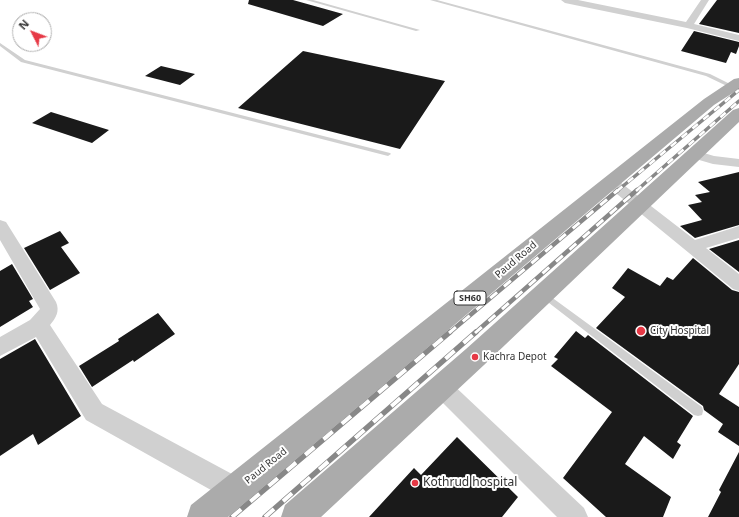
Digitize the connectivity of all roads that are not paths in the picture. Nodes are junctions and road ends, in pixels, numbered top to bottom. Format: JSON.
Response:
{"nodes":[{"id":1,"x":308,"y":0,"type":"edge"},
{"id":2,"x":432,"y":0,"type":"edge"},
{"id":3,"x":474,"y":0,"type":"edge"},
{"id":4,"x":479,"y":0,"type":"edge"},
{"id":5,"x":565,"y":0,"type":"edge"},
{"id":6,"x":705,"y":0,"type":"edge"},
{"id":7,"x":584,"y":2,"type":"edge"},
{"id":8,"x":688,"y":25,"type":"junction"},
{"id":9,"x":418,"y":30,"type":"dead end"},
{"id":10,"x":739,"y":38,"type":"edge"},
{"id":11,"x":0,"y":44,"type":"edge"},
{"id":12,"x":735,"y":84,"type":"edge"},
{"id":13,"x":739,"y":113,"type":"edge"},
{"id":14,"x":388,"y":154,"type":"dead end"},
{"id":15,"x":694,"y":154,"type":"junction"},
{"id":16,"x":739,"y":163,"type":"edge"},
{"id":17,"x":611,"y":182,"type":"junction"},
{"id":18,"x":639,"y":204,"type":"junction"},
{"id":19,"x":1,"y":231,"type":"edge"},
{"id":20,"x":739,"y":232,"type":"edge"},
{"id":21,"x":691,"y":247,"type":"junction"},
{"id":22,"x":739,"y":284,"type":"edge"},
{"id":23,"x":542,"y":294,"type":"junction"},
{"id":24,"x":39,"y":324,"type":"junction"},
{"id":25,"x":0,"y":347,"type":"edge"},
{"id":26,"x":441,"y":387,"type":"junction"},
{"id":27,"x":698,"y":410,"type":"dead end"},
{"id":28,"x":236,"y":490,"type":"junction"},
{"id":29,"x":203,"y":517,"type":"edge"},
{"id":30,"x":297,"y":517,"type":"edge"},
{"id":31,"x":576,"y":517,"type":"edge"}],
"edges":[{"from":1,"to":9,"type":"lane"},
{"from":2,"to":12,"type":"lane"},
{"from":3,"to":4,"type":"lane"},
{"from":5,"to":7,"type":"street"},
{"from":6,"to":8,"type":"street"},
{"from":7,"to":8,"type":"street"},
{"from":8,"to":10,"type":"street"},
{"from":11,"to":14,"type":"lane"},
{"from":12,"to":17,"type":"main road","name":"Paud Road","number":"SH60"},
{"from":13,"to":15,"type":"main road"},
{"from":15,"to":16,"type":"street"},
{"from":15,"to":18,"type":"main road"},
{"from":17,"to":18,"type":"street"},
{"from":17,"to":28,"type":"main road","name":"Paud Road","number":"SH60"},
{"from":18,"to":21,"type":"street"},
{"from":18,"to":23,"type":"main road"},
{"from":19,"to":24,"type":"street"},
{"from":20,"to":21,"type":"street"},
{"from":21,"to":22,"type":"street"},
{"from":23,"to":26,"type":"main road"},
{"from":23,"to":27,"type":"lane"},
{"from":24,"to":25,"type":"street"},
{"from":24,"to":28,"type":"street"},
{"from":26,"to":30,"type":"main road"},
{"from":26,"to":31,"type":"street"},
{"from":28,"to":29,"type":"main road","name":"Paud Road","number":"SH60"}]}
